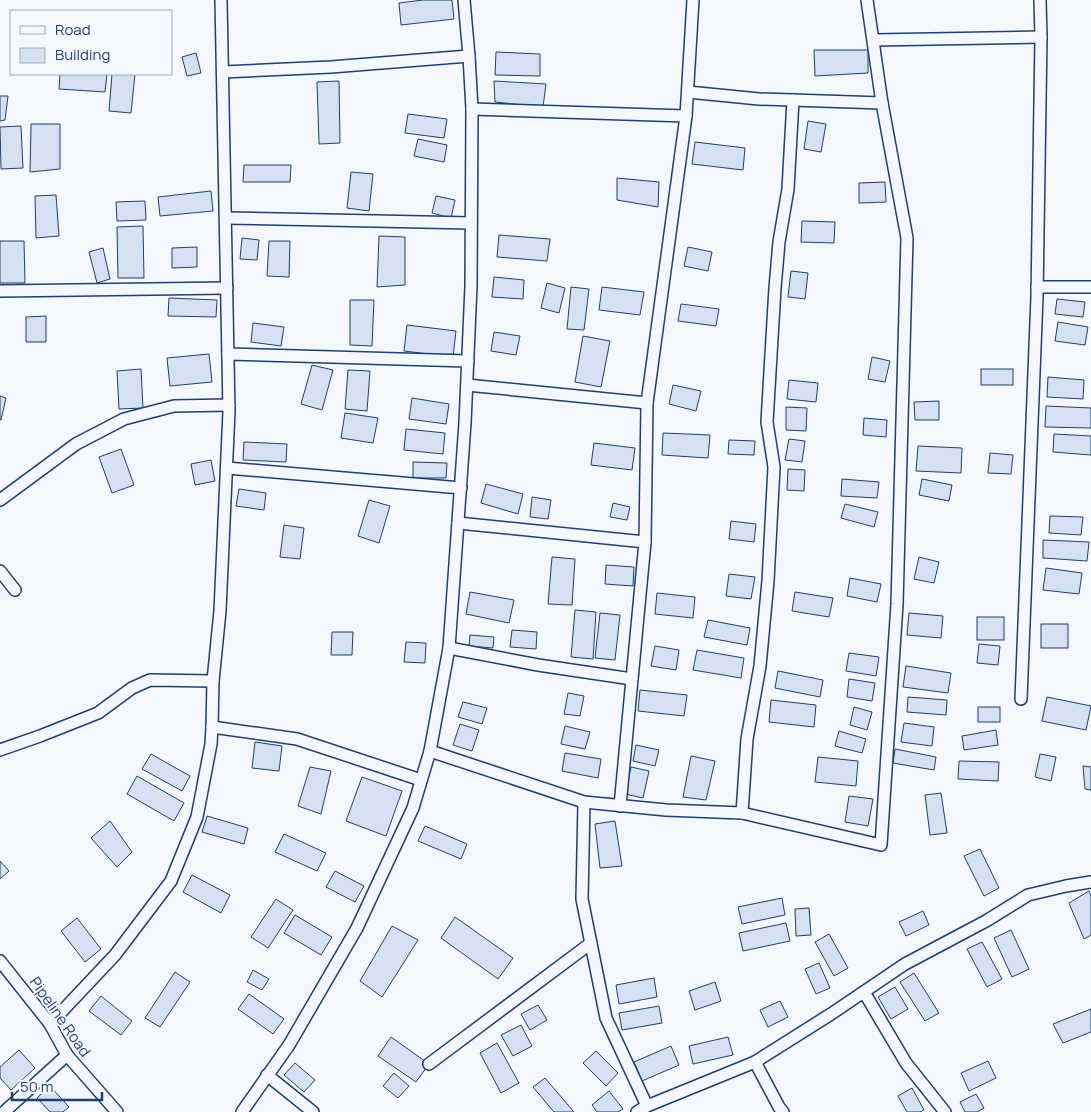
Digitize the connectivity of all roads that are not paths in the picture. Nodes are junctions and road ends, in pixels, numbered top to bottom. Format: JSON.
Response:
{"nodes":[{"id":1,"x":221,"y":0,"type":"edge"},
{"id":2,"x":464,"y":0,"type":"edge"},
{"id":3,"x":693,"y":0,"type":"edge"},
{"id":4,"x":867,"y":0,"type":"edge"},
{"id":5,"x":1040,"y":0,"type":"edge"},
{"id":6,"x":1041,"y":37,"type":"junction"},
{"id":7,"x":874,"y":40,"type":"junction"},
{"id":8,"x":469,"y":56,"type":"junction"},
{"id":9,"x":223,"y":72,"type":"junction"},
{"id":10,"x":688,"y":92,"type":"junction"},
{"id":11,"x":793,"y":100,"type":"junction"},
{"id":12,"x":882,"y":103,"type":"junction"},
{"id":13,"x":472,"y":109,"type":"junction"},
{"id":14,"x":686,"y":116,"type":"junction"},
{"id":15,"x":226,"y":218,"type":"junction"},
{"id":16,"x":471,"y":223,"type":"junction"},
{"id":17,"x":1037,"y":287,"type":"junction"},
{"id":18,"x":1091,"y":287,"type":"edge"},
{"id":19,"x":227,"y":288,"type":"junction"},
{"id":20,"x":0,"y":291,"type":"edge"},
{"id":21,"x":228,"y":354,"type":"junction"},
{"id":22,"x":468,"y":361,"type":"junction"},
{"id":23,"x":467,"y":385,"type":"junction"},
{"id":24,"x":647,"y":403,"type":"junction"},
{"id":25,"x":229,"y":405,"type":"junction"},
{"id":26,"x":226,"y":468,"type":"junction"},
{"id":27,"x":461,"y":488,"type":"junction"},
{"id":28,"x":0,"y":500,"type":"edge"},
{"id":29,"x":458,"y":522,"type":"junction"},
{"id":30,"x":645,"y":542,"type":"junction"},
{"id":31,"x":0,"y":571,"type":"edge"},
{"id":32,"x":15,"y":590,"type":"dead end"},
{"id":33,"x":449,"y":648,"type":"junction"},
{"id":34,"x":632,"y":679,"type":"junction"},
{"id":35,"x":213,"y":681,"type":"junction"},
{"id":36,"x":1022,"y":699,"type":"dead end"},
{"id":37,"x":212,"y":727,"type":"junction"},
{"id":38,"x":0,"y":750,"type":"edge"},
{"id":39,"x":430,"y":751,"type":"junction"},
{"id":40,"x":421,"y":780,"type":"junction"},
{"id":41,"x":584,"y":802,"type":"junction"},
{"id":42,"x":620,"y":806,"type":"junction"},
{"id":43,"x":742,"y":813,"type":"junction"},
{"id":44,"x":1091,"y":882,"type":"edge"},
{"id":45,"x":591,"y":943,"type":"junction"},
{"id":46,"x":0,"y":960,"type":"edge"},
{"id":47,"x":864,"y":992,"type":"junction"},
{"id":48,"x":50,"y":1024,"type":"junction"},
{"id":49,"x":67,"y":1055,"type":"junction"},
{"id":50,"x":755,"y":1062,"type":"junction"},
{"id":51,"x":429,"y":1064,"type":"dead end"},
{"id":52,"x":267,"y":1075,"type":"junction"},
{"id":53,"x":642,"y":1109,"type":"edge"},
{"id":54,"x":4,"y":1112,"type":"edge"},
{"id":55,"x":117,"y":1112,"type":"edge"},
{"id":56,"x":242,"y":1112,"type":"edge"},
{"id":57,"x":313,"y":1112,"type":"edge"},
{"id":58,"x":783,"y":1112,"type":"edge"},
{"id":59,"x":945,"y":1112,"type":"edge"}],
"edges":[{"from":1,"to":9,"type":"street"},
{"from":2,"to":8,"type":"street"},
{"from":3,"to":10,"type":"street"},
{"from":4,"to":7,"type":"street"},
{"from":5,"to":6,"type":"street"},
{"from":6,"to":7,"type":"street"},
{"from":6,"to":17,"type":"street"},
{"from":7,"to":12,"type":"street"},
{"from":8,"to":9,"type":"street"},
{"from":8,"to":13,"type":"street"},
{"from":9,"to":15,"type":"street"},
{"from":10,"to":11,"type":"street"},
{"from":10,"to":14,"type":"street"},
{"from":11,"to":12,"type":"street"},
{"from":11,"to":43,"type":"street"},
{"from":12,"to":43,"type":"street"},
{"from":13,"to":14,"type":"street"},
{"from":13,"to":16,"type":"street"},
{"from":14,"to":24,"type":"street"},
{"from":15,"to":16,"type":"street"},
{"from":15,"to":19,"type":"street"},
{"from":16,"to":22,"type":"street"},
{"from":17,"to":18,"type":"street"},
{"from":17,"to":36,"type":"street"},
{"from":19,"to":20,"type":"street"},
{"from":19,"to":21,"type":"street"},
{"from":21,"to":22,"type":"street"},
{"from":21,"to":25,"type":"street"},
{"from":22,"to":23,"type":"street"},
{"from":23,"to":24,"type":"street"},
{"from":23,"to":27,"type":"street"},
{"from":24,"to":30,"type":"street"},
{"from":25,"to":26,"type":"street"},
{"from":25,"to":28,"type":"street"},
{"from":26,"to":27,"type":"street"},
{"from":26,"to":35,"type":"street"},
{"from":27,"to":29,"type":"street"},
{"from":29,"to":30,"type":"street"},
{"from":29,"to":33,"type":"street"},
{"from":30,"to":34,"type":"street"},
{"from":31,"to":32,"type":"street"},
{"from":33,"to":34,"type":"street"},
{"from":33,"to":39,"type":"street"},
{"from":34,"to":42,"type":"street"},
{"from":35,"to":37,"type":"street"},
{"from":35,"to":38,"type":"street"},
{"from":37,"to":40,"type":"street"},
{"from":37,"to":48,"type":"street"},
{"from":39,"to":40,"type":"street"},
{"from":39,"to":41,"type":"street"},
{"from":40,"to":52,"type":"street"},
{"from":41,"to":42,"type":"street"},
{"from":41,"to":45,"type":"street"},
{"from":42,"to":43,"type":"street"},
{"from":44,"to":47,"type":"street"},
{"from":45,"to":51,"type":"street"},
{"from":45,"to":53,"type":"street"},
{"from":46,"to":48,"type":"street","name":"Pipeline Road"},
{"from":47,"to":50,"type":"street"},
{"from":47,"to":59,"type":"street"},
{"from":48,"to":49,"type":"street","name":"Pipeline Road"},
{"from":49,"to":54,"type":"street"},
{"from":49,"to":55,"type":"street","name":"Pipeline Road"},
{"from":50,"to":53,"type":"street"},
{"from":50,"to":58,"type":"street"},
{"from":52,"to":56,"type":"street"},
{"from":52,"to":57,"type":"street"}]}
